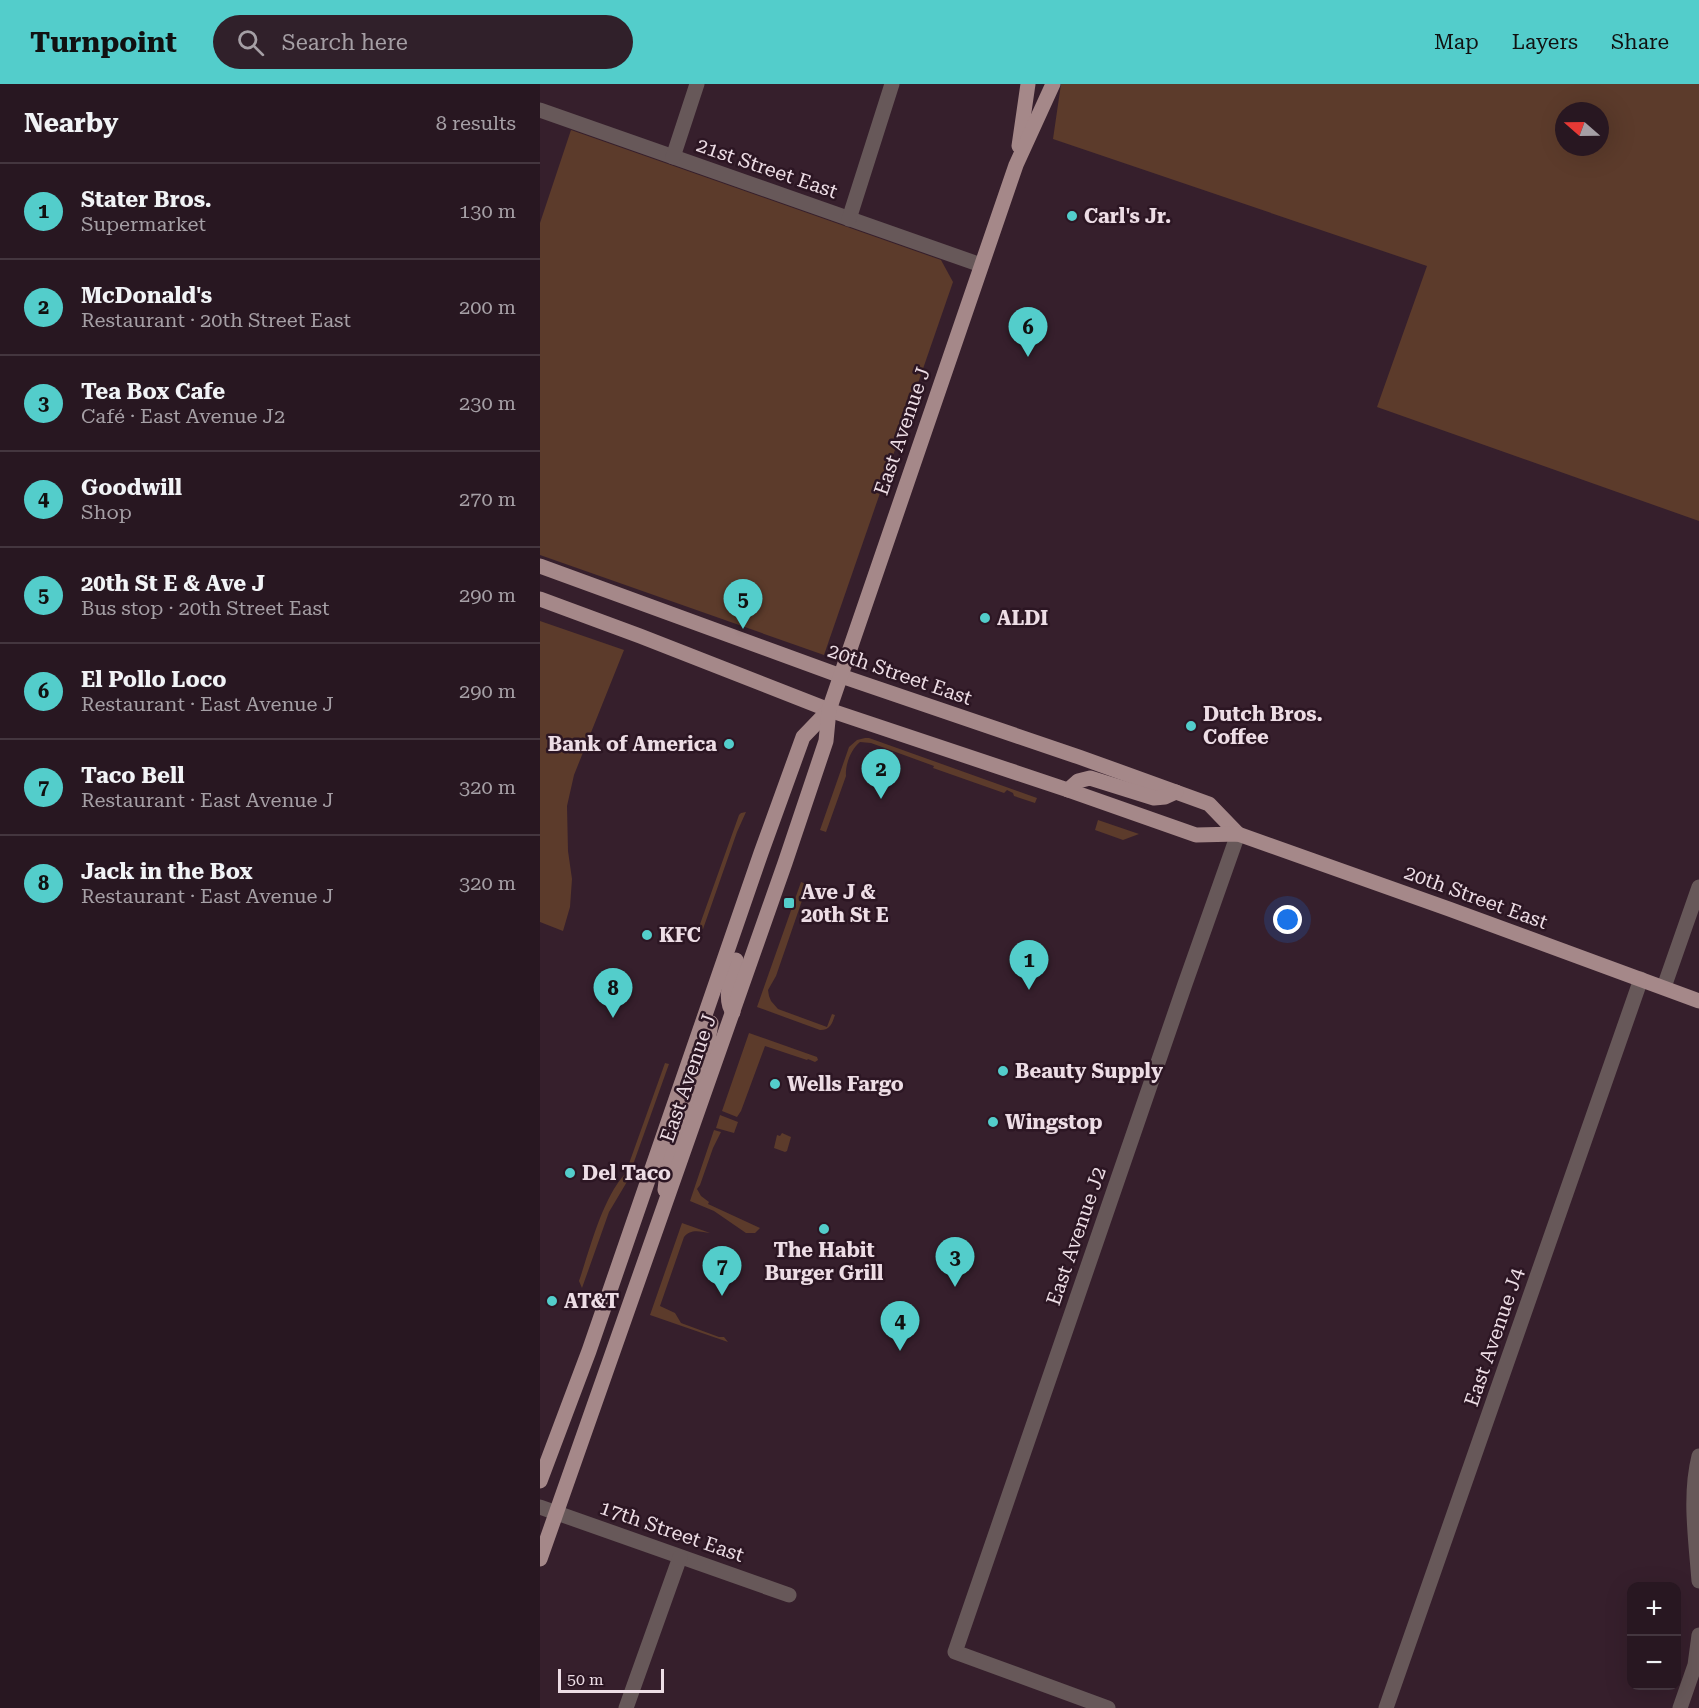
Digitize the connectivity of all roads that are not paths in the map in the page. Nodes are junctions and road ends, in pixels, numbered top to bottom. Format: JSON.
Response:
{"nodes":[{"id":1,"x":697,"y":84,"type":"edge"},
{"id":2,"x":892,"y":84,"type":"edge"},
{"id":3,"x":1028,"y":84,"type":"edge"},
{"id":4,"x":1053,"y":84,"type":"edge"},
{"id":5,"x":540,"y":110,"type":"edge"},
{"id":6,"x":673,"y":157,"type":"junction"},
{"id":7,"x":1016,"y":165,"type":"junction"},
{"id":8,"x":849,"y":219,"type":"junction"},
{"id":9,"x":981,"y":265,"type":"junction"},
{"id":10,"x":540,"y":566,"type":"edge"},
{"id":11,"x":540,"y":599,"type":"edge"},
{"id":12,"x":840,"y":676,"type":"junction"},
{"id":13,"x":829,"y":710,"type":"junction"},
{"id":14,"x":1068,"y":789,"type":"junction"},
{"id":15,"x":1176,"y":792,"type":"junction"},
{"id":16,"x":1238,"y":834,"type":"junction"},
{"id":17,"x":757,"y":867,"type":"junction"},
{"id":18,"x":1697,"y":897,"type":"edge"},
{"id":19,"x":1641,"y":979,"type":"junction"},
{"id":20,"x":1664,"y":987,"type":"junction"},
{"id":21,"x":1699,"y":1000,"type":"edge"},
{"id":22,"x":707,"y":1012,"type":"junction"},
{"id":23,"x":733,"y":1012,"type":"junction"},
{"id":24,"x":666,"y":1204,"type":"junction"},
{"id":25,"x":1699,"y":1456,"type":"edge"},
{"id":26,"x":540,"y":1481,"type":"edge"},
{"id":27,"x":540,"y":1507,"type":"edge"},
{"id":28,"x":556,"y":1513,"type":"junction"},
{"id":29,"x":680,"y":1557,"type":"junction"},
{"id":30,"x":540,"y":1559,"type":"edge"},
{"id":31,"x":1699,"y":1581,"type":"edge"},
{"id":32,"x":789,"y":1595,"type":"dead end"},
{"id":33,"x":1699,"y":1635,"type":"edge"},
{"id":34,"x":626,"y":1708,"type":"edge"},
{"id":35,"x":1108,"y":1708,"type":"edge"},
{"id":36,"x":1386,"y":1708,"type":"edge"},
{"id":37,"x":1680,"y":1708,"type":"edge"}],
"edges":[{"from":1,"to":6,"type":"street"},
{"from":2,"to":8,"type":"street"},
{"from":3,"to":7,"type":"main road","name":"East Avenue J"},
{"from":4,"to":7,"type":"main road","name":"East Avenue J"},
{"from":5,"to":6,"type":"street","name":"21st Street East"},
{"from":6,"to":8,"type":"street","name":"21st Street East"},
{"from":7,"to":9,"type":"main road","name":"East Avenue J"},
{"from":8,"to":9,"type":"street","name":"21st Street East"},
{"from":9,"to":12,"type":"main road","name":"East Avenue J"},
{"from":10,"to":12,"type":"main road","name":"20th Street East"},
{"from":11,"to":13,"type":"main road","name":"20th Street East"},
{"from":12,"to":13,"type":"main road","name":"East Avenue J"},
{"from":12,"to":15,"type":"main road","name":"20th Street East"},
{"from":13,"to":14,"type":"main road","name":"20th Street East"},
{"from":13,"to":17,"type":"main road","name":"East Avenue J"},
{"from":13,"to":23,"type":"main road","name":"East Avenue J"},
{"from":14,"to":15,"type":"main road"},
{"from":14,"to":16,"type":"main road","name":"20th Street East"},
{"from":15,"to":16,"type":"main road","name":"20th Street East"},
{"from":16,"to":19,"type":"main road","name":"20th Street East"},
{"from":16,"to":35,"type":"street","name":"East Avenue J2"},
{"from":17,"to":22,"type":"main road","name":"East Avenue J"},
{"from":17,"to":23,"type":"main road"},
{"from":18,"to":20,"type":"street"},
{"from":19,"to":20,"type":"main road","name":"20th Street East"},
{"from":19,"to":36,"type":"street","name":"East Avenue J4"},
{"from":20,"to":21,"type":"main road","name":"20th Street East"},
{"from":22,"to":24,"type":"main road"},
{"from":22,"to":26,"type":"main road","name":"East Avenue J"},
{"from":23,"to":24,"type":"main road","name":"East Avenue J"},
{"from":24,"to":28,"type":"main road","name":"East Avenue J"},
{"from":25,"to":31,"type":"street"},
{"from":27,"to":28,"type":"street","name":"17th Street East"},
{"from":28,"to":29,"type":"street","name":"17th Street East"},
{"from":28,"to":30,"type":"main road","name":"East Avenue J"},
{"from":29,"to":32,"type":"street","name":"17th Street East"},
{"from":29,"to":34,"type":"street"},
{"from":33,"to":37,"type":"street"}]}
